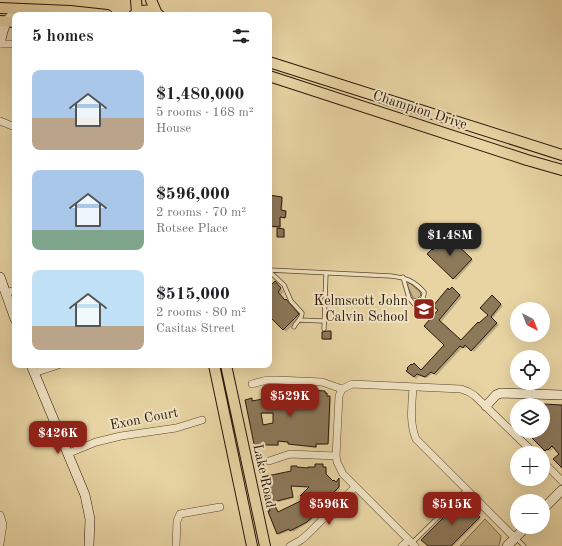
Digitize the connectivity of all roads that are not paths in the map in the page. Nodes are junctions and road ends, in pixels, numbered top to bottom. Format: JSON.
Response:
{"nodes":[{"id":1,"x":136,"y":0,"type":"edge"},
{"id":2,"x":151,"y":0,"type":"edge"},
{"id":3,"x":0,"y":8,"type":"edge"},
{"id":4,"x":25,"y":9,"type":"junction"},
{"id":5,"x":0,"y":12,"type":"edge"},
{"id":6,"x":17,"y":12,"type":"edge"},
{"id":7,"x":79,"y":12,"type":"edge"},
{"id":8,"x":135,"y":12,"type":"edge"},
{"id":9,"x":140,"y":12,"type":"edge"},
{"id":10,"x":152,"y":12,"type":"edge"},
{"id":11,"x":157,"y":12,"type":"edge"},
{"id":12,"x":7,"y":22,"type":"edge"},
{"id":13,"x":0,"y":44,"type":"edge"},
{"id":14,"x":12,"y":44,"type":"edge"},
{"id":15,"x":272,"y":63,"type":"edge"},
{"id":16,"x":272,"y":77,"type":"edge"},
{"id":17,"x":0,"y":121,"type":"edge"},
{"id":18,"x":12,"y":126,"type":"edge"},
{"id":19,"x":562,"y":155,"type":"edge"},
{"id":20,"x":562,"y":170,"type":"edge"},
{"id":21,"x":272,"y":271,"type":"edge"},
{"id":22,"x":326,"y":273,"type":"junction"},
{"id":23,"x":272,"y":274,"type":"edge"},
{"id":24,"x":0,"y":277,"type":"edge"},
{"id":25,"x":403,"y":277,"type":"junction"},
{"id":26,"x":12,"y":291,"type":"edge"},
{"id":27,"x":6,"y":293,"type":"junction"},
{"id":28,"x":12,"y":310,"type":"edge"},
{"id":29,"x":300,"y":320,"type":"junction"},
{"id":30,"x":323,"y":321,"type":"junction"},
{"id":31,"x":294,"y":327,"type":"dead end"},
{"id":32,"x":324,"y":329,"type":"dead end"},
{"id":33,"x":215,"y":368,"type":"edge"},
{"id":34,"x":227,"y":368,"type":"edge"},
{"id":35,"x":33,"y":369,"type":"edge"},
{"id":36,"x":252,"y":384,"type":"dead end"},
{"id":37,"x":413,"y":387,"type":"junction"},
{"id":38,"x":342,"y":389,"type":"junction"},
{"id":39,"x":562,"y":395,"type":"edge"},
{"id":40,"x":486,"y":406,"type":"junction"},
{"id":41,"x":202,"y":420,"type":"dead end"},
{"id":42,"x":527,"y":446,"type":"edge"},
{"id":43,"x":69,"y":453,"type":"junction"},
{"id":44,"x":336,"y":456,"type":"junction"},
{"id":45,"x":269,"y":461,"type":"dead end"},
{"id":46,"x":550,"y":469,"type":"edge"},
{"id":47,"x":562,"y":481,"type":"edge"},
{"id":48,"x":355,"y":487,"type":"junction"},
{"id":49,"x":466,"y":490,"type":"junction"},
{"id":50,"x":562,"y":490,"type":"edge"},
{"id":51,"x":550,"y":502,"type":"edge"},
{"id":52,"x":220,"y":507,"type":"dead end"},
{"id":53,"x":0,"y":515,"type":"edge"},
{"id":54,"x":519,"y":534,"type":"edge"},
{"id":55,"x":515,"y":538,"type":"junction"},
{"id":56,"x":412,"y":543,"type":"edge"},
{"id":57,"x":0,"y":544,"type":"edge"},
{"id":58,"x":89,"y":546,"type":"edge"},
{"id":59,"x":176,"y":546,"type":"edge"},
{"id":60,"x":252,"y":546,"type":"edge"},
{"id":61,"x":265,"y":546,"type":"edge"},
{"id":62,"x":290,"y":546,"type":"edge"},
{"id":63,"x":402,"y":546,"type":"edge"},
{"id":64,"x":507,"y":546,"type":"edge"},
{"id":65,"x":524,"y":546,"type":"edge"}],
"edges":[{"from":1,"to":8,"type":"main road"},
{"from":2,"to":11,"type":"main road"},
{"from":3,"to":4,"type":"main road"},
{"from":4,"to":6,"type":"street"},
{"from":4,"to":7,"type":"main road"},
{"from":5,"to":12,"type":"street"},
{"from":9,"to":10,"type":"main road"},
{"from":12,"to":13,"type":"street"},
{"from":13,"to":14,"type":"street"},
{"from":15,"to":19,"type":"main road","name":"Champion Drive"},
{"from":16,"to":20,"type":"main road","name":"Champion Drive"},
{"from":17,"to":18,"type":"street"},
{"from":21,"to":22,"type":"lane"},
{"from":22,"to":25,"type":"lane"},
{"from":22,"to":30,"type":"lane"},
{"from":23,"to":29,"type":"lane"},
{"from":24,"to":27,"type":"street"},
{"from":25,"to":25,"type":"lane"},
{"from":26,"to":27,"type":"street"},
{"from":27,"to":28,"type":"street"},
{"from":29,"to":30,"type":"lane"},
{"from":29,"to":31,"type":"lane"},
{"from":30,"to":32,"type":"lane"},
{"from":33,"to":60,"type":"main road","name":"Lake Road"},
{"from":34,"to":61,"type":"main road","name":"Lake Road"},
{"from":35,"to":43,"type":"street"},
{"from":36,"to":38,"type":"street"},
{"from":37,"to":38,"type":"street"},
{"from":37,"to":40,"type":"street"},
{"from":37,"to":49,"type":"street"},
{"from":38,"to":44,"type":"street"},
{"from":39,"to":40,"type":"street"},
{"from":40,"to":42,"type":"street"},
{"from":41,"to":43,"type":"street","name":"Exon Court"},
{"from":43,"to":58,"type":"street"},
{"from":44,"to":45,"type":"street"},
{"from":44,"to":48,"type":"street"},
{"from":46,"to":47,"type":"street"},
{"from":48,"to":56,"type":"street"},
{"from":48,"to":62,"type":"street"},
{"from":49,"to":55,"type":"street"},
{"from":49,"to":56,"type":"lane"},
{"from":50,"to":51,"type":"street"},
{"from":52,"to":59,"type":"street"},
{"from":53,"to":57,"type":"street"},
{"from":54,"to":55,"type":"street"},
{"from":55,"to":64,"type":"street"},
{"from":55,"to":65,"type":"lane"},
{"from":56,"to":63,"type":"street"}]}
